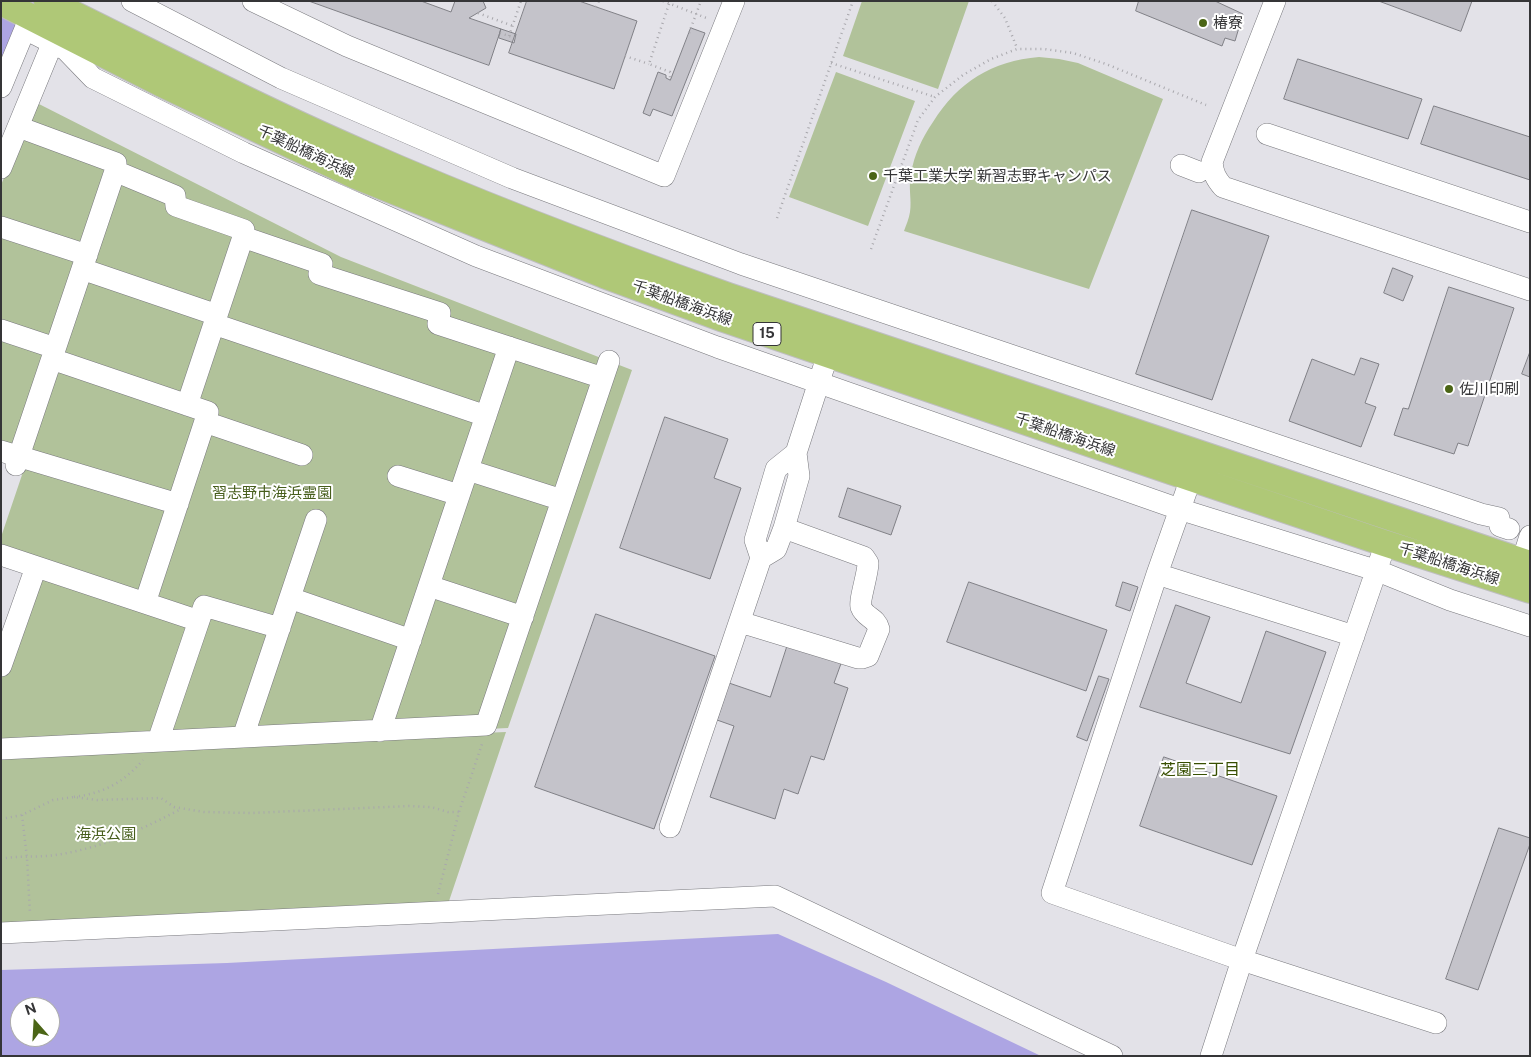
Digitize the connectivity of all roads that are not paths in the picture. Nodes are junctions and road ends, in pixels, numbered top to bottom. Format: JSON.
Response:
{"nodes":[{"id":1,"x":132,"y":1,"type":"edge"},
{"id":2,"x":253,"y":1,"type":"edge"},
{"id":3,"x":734,"y":1,"type":"edge"},
{"id":4,"x":1275,"y":1,"type":"edge"},
{"id":5,"x":1,"y":2,"type":"edge"},
{"id":6,"x":38,"y":9,"type":"edge"},
{"id":7,"x":55,"y":37,"type":"junction"},
{"id":8,"x":1,"y":88,"type":"edge"},
{"id":9,"x":24,"y":129,"type":"dead end"},
{"id":10,"x":1267,"y":134,"type":"dead end"},
{"id":11,"x":1,"y":168,"type":"edge"},
{"id":12,"x":115,"y":171,"type":"junction"},
{"id":13,"x":1530,"y":222,"type":"edge"},
{"id":14,"x":1,"y":227,"type":"edge"},
{"id":15,"x":243,"y":237,"type":"junction"},
{"id":16,"x":84,"y":262,"type":"junction"},
{"id":17,"x":1530,"y":290,"type":"edge"},
{"id":18,"x":216,"y":319,"type":"junction"},
{"id":19,"x":1,"y":330,"type":"edge"},
{"id":20,"x":509,"y":347,"type":"junction"},
{"id":21,"x":54,"y":353,"type":"junction"},
{"id":22,"x":828,"y":354,"type":"junction"},
{"id":23,"x":819,"y":382,"type":"junction"},
{"id":24,"x":187,"y":405,"type":"junction"},
{"id":25,"x":486,"y":416,"type":"junction"},
{"id":26,"x":205,"y":422,"type":"junction"},
{"id":27,"x":796,"y":453,"type":"junction"},
{"id":28,"x":302,"y":455,"type":"dead end"},
{"id":29,"x":12,"y":457,"type":"edge"},
{"id":30,"x":468,"y":470,"type":"junction"},
{"id":31,"x":398,"y":476,"type":"dead end"},
{"id":32,"x":1191,"y":478,"type":"junction"},
{"id":33,"x":459,"y":495,"type":"junction"},
{"id":34,"x":562,"y":500,"type":"junction"},
{"id":35,"x":178,"y":504,"type":"junction"},
{"id":36,"x":1179,"y":509,"type":"junction"},
{"id":37,"x":316,"y":520,"type":"dead end"},
{"id":38,"x":784,"y":528,"type":"junction"},
{"id":39,"x":1509,"y":529,"type":"dead end"},
{"id":40,"x":1530,"y":536,"type":"edge"},
{"id":41,"x":1384,"y":544,"type":"junction"},
{"id":42,"x":1,"y":555,"type":"edge"},
{"id":43,"x":761,"y":558,"type":"junction"},
{"id":44,"x":36,"y":567,"type":"junction"},
{"id":45,"x":1378,"y":571,"type":"junction"},
{"id":46,"x":1157,"y":574,"type":"junction"},
{"id":47,"x":1527,"y":577,"type":"edge"},
{"id":48,"x":429,"y":586,"type":"junction"},
{"id":49,"x":290,"y":598,"type":"junction"},
{"id":50,"x":145,"y":603,"type":"junction"},
{"id":51,"x":523,"y":617,"type":"junction"},
{"id":52,"x":199,"y":621,"type":"junction"},
{"id":53,"x":740,"y":622,"type":"junction"},
{"id":54,"x":1530,"y":626,"type":"edge"},
{"id":55,"x":280,"y":628,"type":"junction"},
{"id":56,"x":1354,"y":636,"type":"junction"},
{"id":57,"x":411,"y":640,"type":"junction"},
{"id":58,"x":1,"y":666,"type":"edge"},
{"id":59,"x":380,"y":731,"type":"junction"},
{"id":60,"x":243,"y":737,"type":"junction"},
{"id":61,"x":1,"y":749,"type":"edge"},
{"id":62,"x":151,"y":749,"type":"junction"},
{"id":63,"x":670,"y":827,"type":"dead end"},
{"id":64,"x":1,"y":933,"type":"edge"},
{"id":65,"x":1242,"y":960,"type":"junction"},
{"id":66,"x":1436,"y":1023,"type":"dead end"},
{"id":67,"x":1112,"y":1056,"type":"edge"},
{"id":68,"x":1211,"y":1056,"type":"edge"}],
"edges":[{"from":1,"to":39,"type":"street"},
{"from":2,"to":3,"type":"street"},
{"from":4,"to":17,"type":"street"},
{"from":5,"to":6,"type":"main road","name":"千葉船橋海浜線","number":"15"},
{"from":6,"to":7,"type":"main road","name":"千葉船橋海浜線","number":"15"},
{"from":6,"to":47,"type":"main road","name":"千葉船橋海浜線","number":"15"},
{"from":7,"to":8,"type":"street"},
{"from":7,"to":11,"type":"street"},
{"from":7,"to":22,"type":"main road","name":"千葉船橋海浜線","number":"15"},
{"from":7,"to":23,"type":"street"},
{"from":9,"to":12,"type":"street"},
{"from":10,"to":13,"type":"street"},
{"from":12,"to":15,"type":"street"},
{"from":12,"to":16,"type":"street"},
{"from":14,"to":16,"type":"street"},
{"from":15,"to":18,"type":"street"},
{"from":15,"to":20,"type":"street"},
{"from":16,"to":18,"type":"street"},
{"from":16,"to":21,"type":"street"},
{"from":18,"to":24,"type":"street"},
{"from":18,"to":25,"type":"street"},
{"from":19,"to":21,"type":"street"},
{"from":20,"to":25,"type":"street"},
{"from":20,"to":34,"type":"street"},
{"from":21,"to":24,"type":"street"},
{"from":21,"to":29,"type":"street"},
{"from":22,"to":23,"type":"street"},
{"from":22,"to":32,"type":"main road","name":"千葉船橋海浜線","number":"15"},
{"from":23,"to":27,"type":"street"},
{"from":23,"to":36,"type":"street"},
{"from":24,"to":26,"type":"street"},
{"from":25,"to":30,"type":"street"},
{"from":26,"to":28,"type":"street"},
{"from":26,"to":35,"type":"street"},
{"from":27,"to":38,"type":"street"},
{"from":27,"to":43,"type":"street"},
{"from":29,"to":35,"type":"street"},
{"from":30,"to":33,"type":"street"},
{"from":30,"to":34,"type":"street"},
{"from":31,"to":33,"type":"street"},
{"from":32,"to":36,"type":"street"},
{"from":32,"to":41,"type":"main road","name":"千葉船橋海浜線","number":"15"},
{"from":33,"to":48,"type":"street"},
{"from":34,"to":51,"type":"street"},
{"from":35,"to":50,"type":"street"},
{"from":36,"to":45,"type":"street"},
{"from":36,"to":46,"type":"street"},
{"from":37,"to":49,"type":"street"},
{"from":38,"to":43,"type":"street"},
{"from":38,"to":53,"type":"street"},
{"from":40,"to":47,"type":"street"},
{"from":41,"to":45,"type":"street"},
{"from":41,"to":47,"type":"main road","name":"千葉船橋海浜線","number":"15"},
{"from":42,"to":44,"type":"street"},
{"from":43,"to":53,"type":"street"},
{"from":44,"to":50,"type":"street"},
{"from":44,"to":58,"type":"street"},
{"from":45,"to":54,"type":"street"},
{"from":45,"to":56,"type":"street"},
{"from":46,"to":56,"type":"street"},
{"from":46,"to":65,"type":"street"},
{"from":48,"to":51,"type":"street"},
{"from":48,"to":57,"type":"street"},
{"from":49,"to":55,"type":"street"},
{"from":49,"to":57,"type":"street"},
{"from":50,"to":52,"type":"street"},
{"from":51,"to":59,"type":"street"},
{"from":52,"to":55,"type":"street"},
{"from":52,"to":62,"type":"street"},
{"from":53,"to":63,"type":"street"},
{"from":55,"to":60,"type":"street"},
{"from":56,"to":65,"type":"street"},
{"from":57,"to":59,"type":"street"},
{"from":59,"to":60,"type":"street"},
{"from":60,"to":62,"type":"street"},
{"from":61,"to":62,"type":"street"},
{"from":64,"to":67,"type":"street"},
{"from":65,"to":66,"type":"street"},
{"from":65,"to":68,"type":"street"}]}
